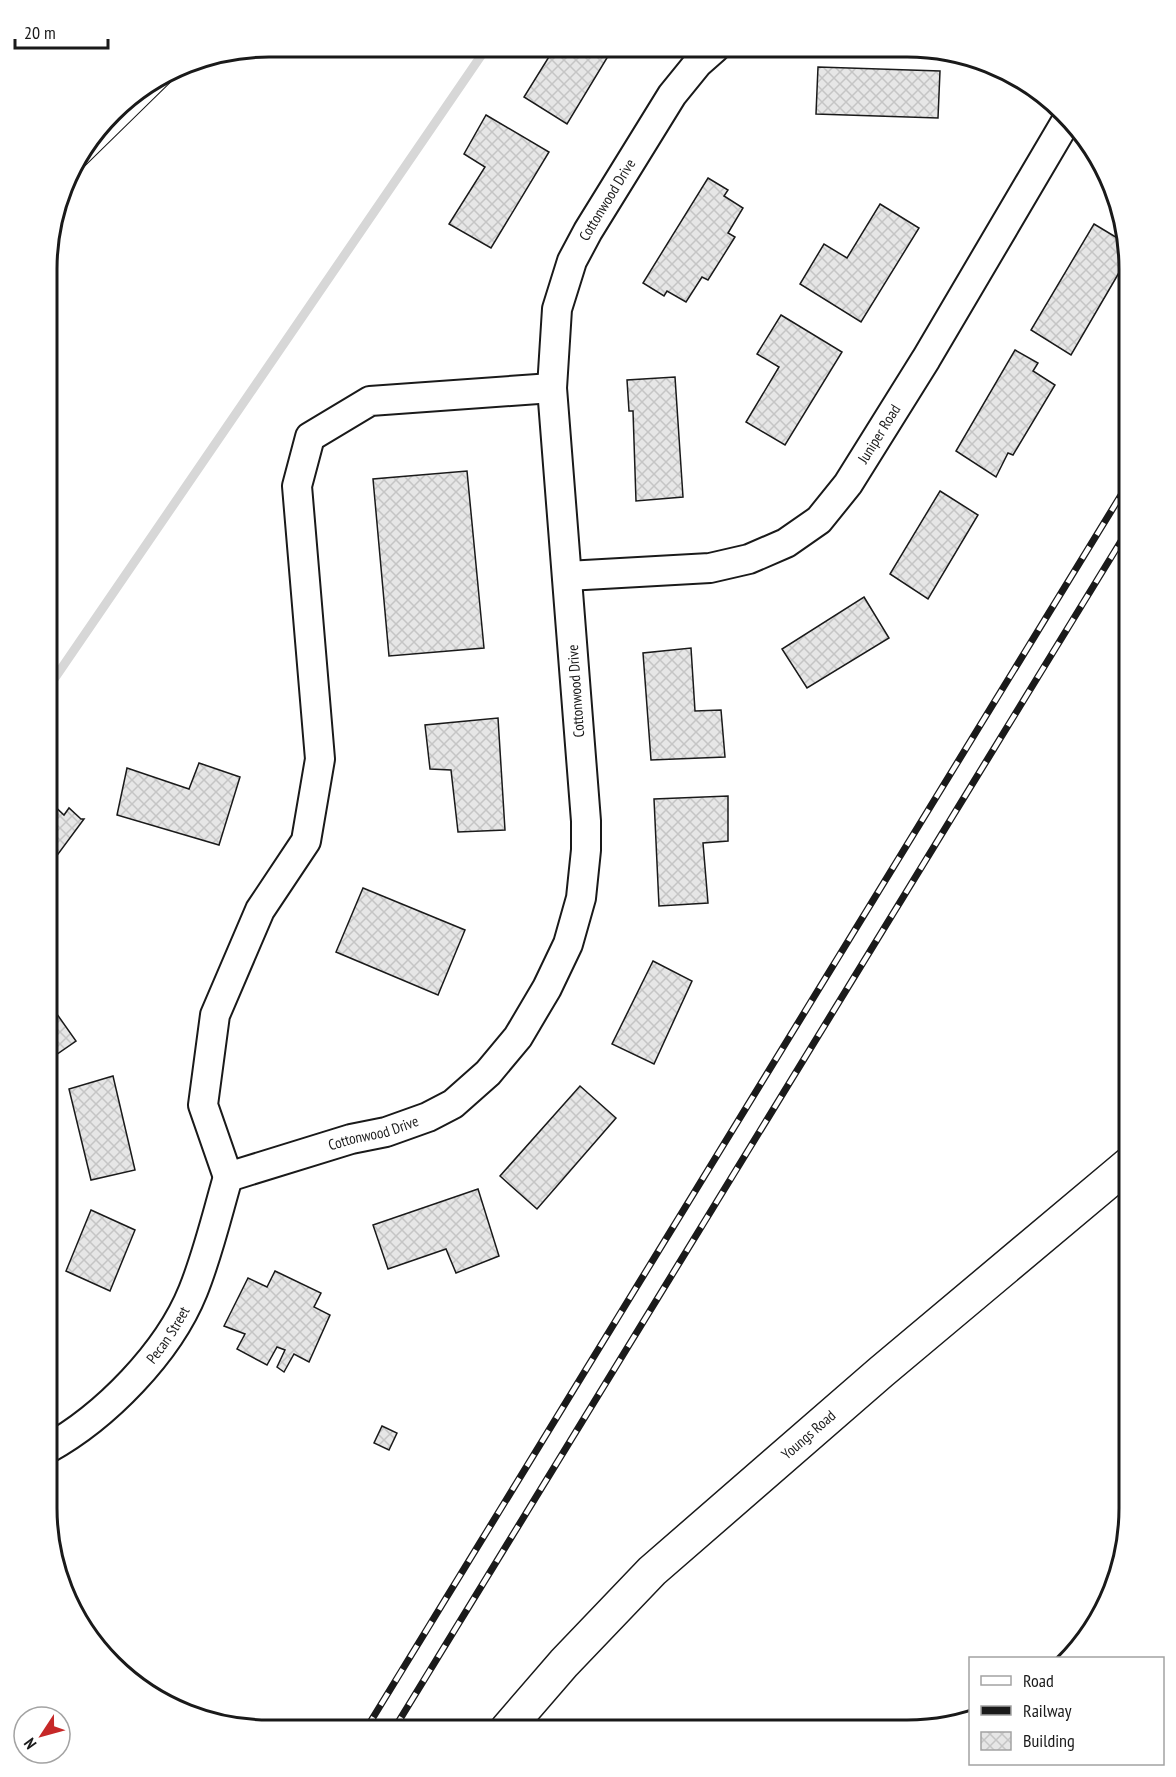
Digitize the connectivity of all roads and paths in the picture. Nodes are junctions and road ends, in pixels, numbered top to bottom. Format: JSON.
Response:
{"nodes":[{"id":1,"x":705,"y":57,"type":"edge"},
{"id":2,"x":142,"y":100,"type":"edge"},
{"id":3,"x":1063,"y":126,"type":"edge"},
{"id":4,"x":103,"y":138,"type":"edge"},
{"id":5,"x":552,"y":388,"type":"junction"},
{"id":6,"x":567,"y":576,"type":"junction"},
{"id":7,"x":1119,"y":1172,"type":"edge"},
{"id":8,"x":228,"y":1177,"type":"junction"},
{"id":9,"x":57,"y":1443,"type":"edge"},
{"id":10,"x":515,"y":1720,"type":"edge"}],
"edges":[{"from":1,"to":5,"type":"street","name":"Cottonwood Drive"},
{"from":2,"to":4,"type":"lane"},
{"from":3,"to":6,"type":"street","name":"Juniper Road"},
{"from":5,"to":6,"type":"street","name":"Cottonwood Drive"},
{"from":5,"to":8,"type":"street"},
{"from":6,"to":8,"type":"street","name":"Cottonwood Drive"},
{"from":7,"to":10,"type":"street","name":"Youngs Road"},
{"from":8,"to":9,"type":"street","name":"Pecan Street"}]}
